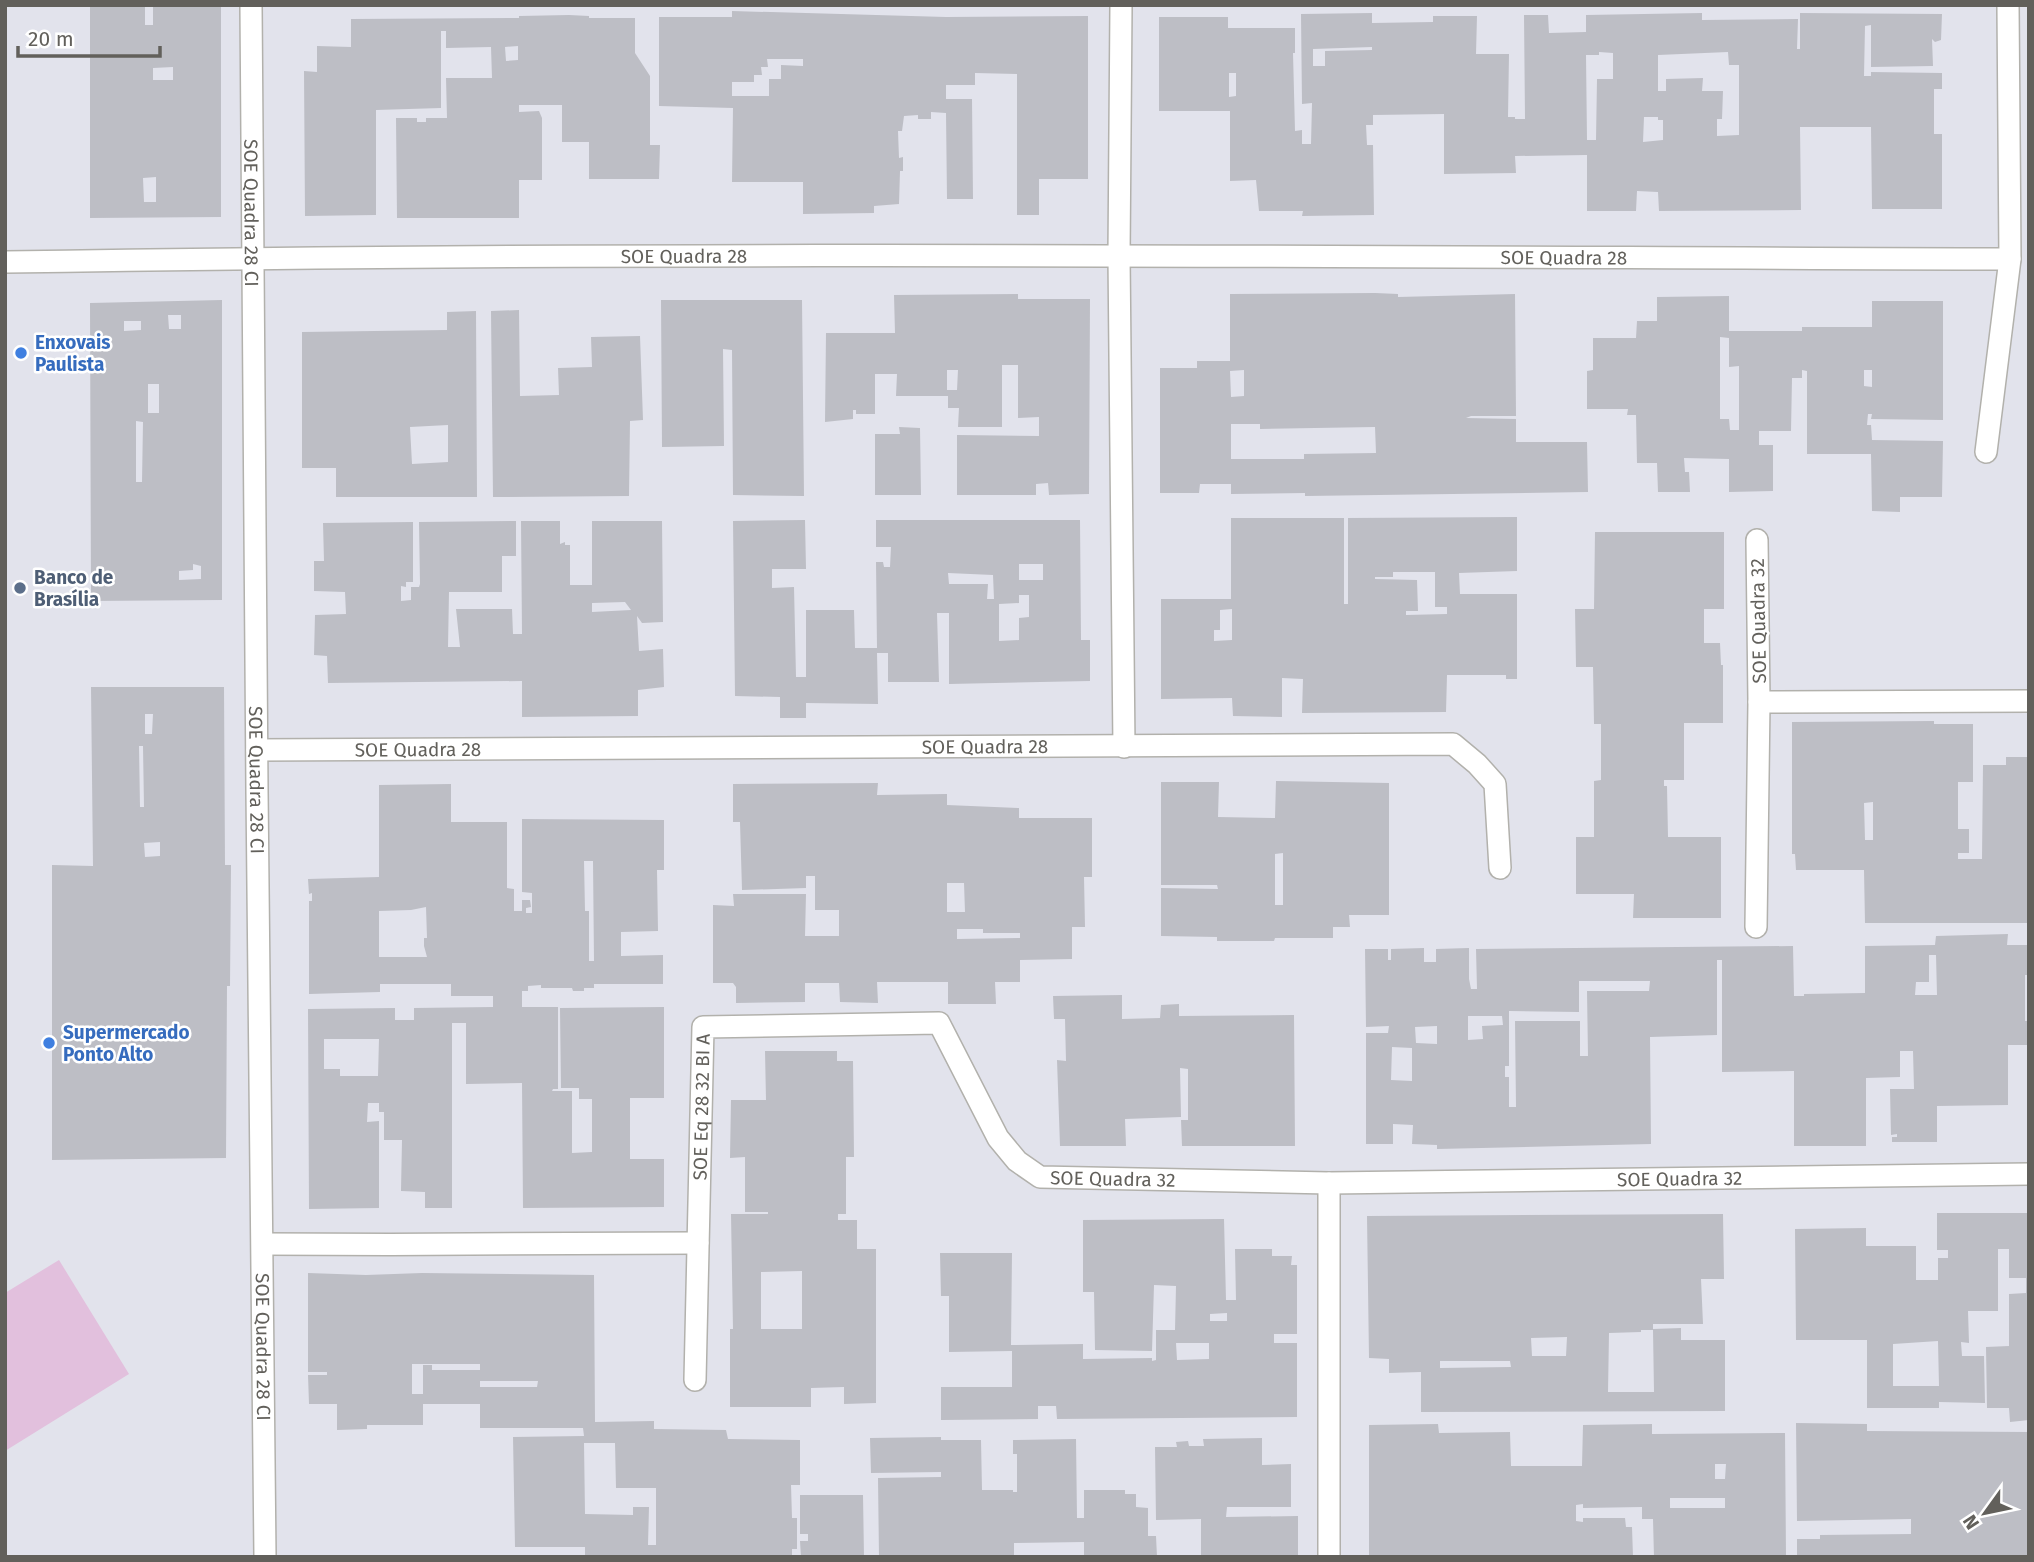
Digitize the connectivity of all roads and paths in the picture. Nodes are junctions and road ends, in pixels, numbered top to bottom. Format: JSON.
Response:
{"nodes":[{"id":1,"x":251,"y":5,"type":"edge"},
{"id":2,"x":1121,"y":5,"type":"edge"},
{"id":3,"x":2008,"y":5,"type":"edge"},
{"id":4,"x":1119,"y":256,"type":"junction"},
{"id":5,"x":251,"y":258,"type":"junction"},
{"id":6,"x":2010,"y":259,"type":"junction"},
{"id":7,"x":5,"y":262,"type":"edge"},
{"id":8,"x":1986,"y":452,"type":"dead end"},
{"id":9,"x":1757,"y":540,"type":"dead end"},
{"id":10,"x":2029,"y":701,"type":"edge"},
{"id":11,"x":1759,"y":702,"type":"junction"},
{"id":12,"x":1124,"y":747,"type":"junction"},
{"id":13,"x":257,"y":750,"type":"junction"},
{"id":14,"x":1500,"y":869,"type":"dead end"},
{"id":15,"x":1756,"y":927,"type":"dead end"},
{"id":16,"x":939,"y":1023,"type":"joint"},
{"id":17,"x":2029,"y":1174,"type":"edge"},
{"id":18,"x":1329,"y":1183,"type":"junction"},
{"id":19,"x":698,"y":1243,"type":"junction"},
{"id":20,"x":263,"y":1244,"type":"junction"},
{"id":21,"x":695,"y":1380,"type":"dead end"},
{"id":22,"x":265,"y":1557,"type":"edge"},
{"id":23,"x":1329,"y":1557,"type":"edge"}],
"edges":[{"from":1,"to":5,"type":"street","name":"SOE Quadra 28 CI"},
{"from":2,"to":4,"type":"street"},
{"from":3,"to":6,"type":"street"},
{"from":4,"to":5,"type":"street","name":"SOE Quadra 28"},
{"from":4,"to":6,"type":"street","name":"SOE Quadra 28"},
{"from":4,"to":12,"type":"street"},
{"from":5,"to":7,"type":"street","name":"SOE Quadra 28"},
{"from":5,"to":13,"type":"street","name":"SOE Quadra 28 CI"},
{"from":6,"to":8,"type":"street"},
{"from":9,"to":11,"type":"street","name":"SOE Quadra 32"},
{"from":10,"to":11,"type":"street","name":"SOE Quadra 32"},
{"from":11,"to":15,"type":"street","name":"SOE Quadra 32"},
{"from":12,"to":13,"type":"street","name":"SOE Quadra 28"},
{"from":12,"to":14,"type":"street","name":"SOE Quadra 28"},
{"from":13,"to":20,"type":"street","name":"SOE Quadra 28 CI"},
{"from":16,"to":18,"type":"street","name":"SOE Quadra 32"},
{"from":16,"to":19,"type":"street","name":"SOE Eq 28 32 BI A"},
{"from":17,"to":18,"type":"street","name":"SOE Quadra 32"},
{"from":18,"to":23,"type":"street"},
{"from":19,"to":20,"type":"street"},
{"from":19,"to":21,"type":"street","name":"SOE Eq 28 32 BI A"},
{"from":20,"to":22,"type":"street","name":"SOE Quadra 28 CI"}]}
